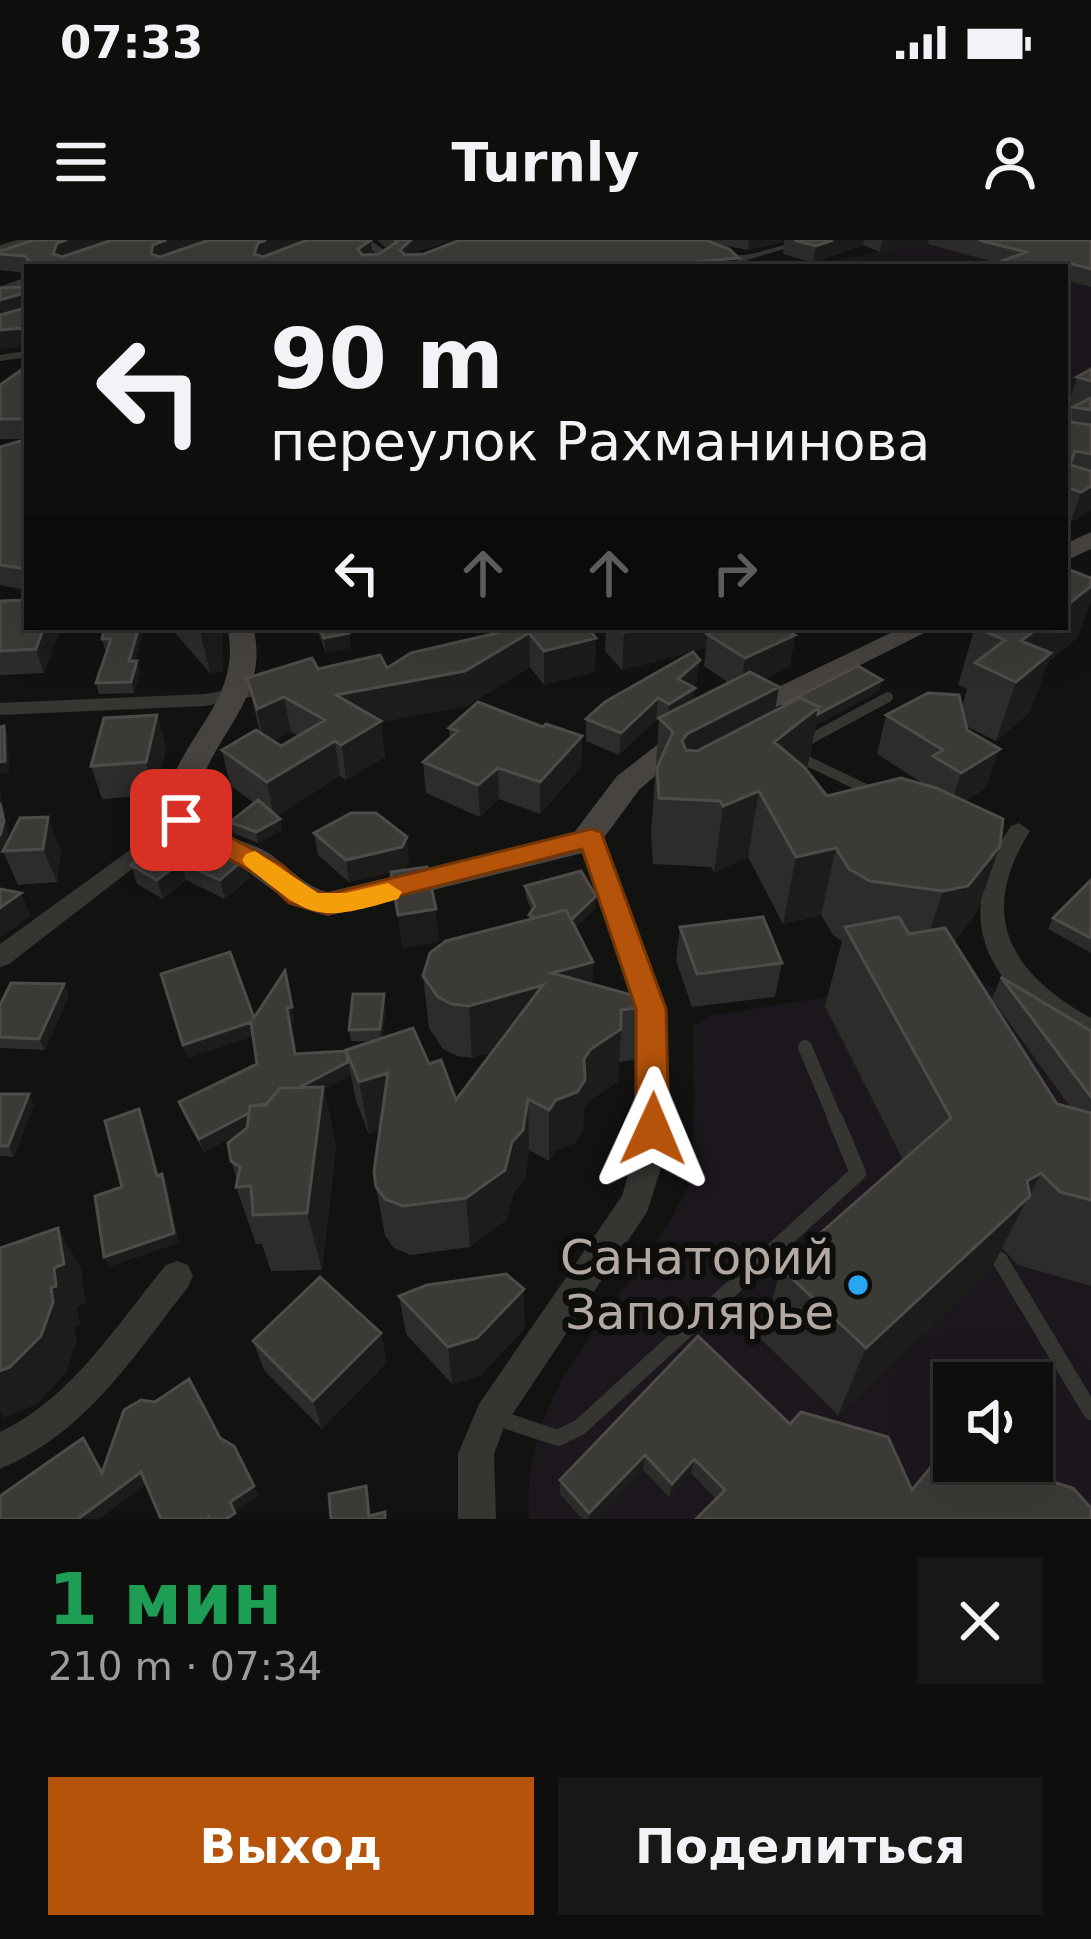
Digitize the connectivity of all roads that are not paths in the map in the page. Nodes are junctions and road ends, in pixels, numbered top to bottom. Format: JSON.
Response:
{"nodes":[{"id":1,"x":26,"y":240,"type":"edge"},
{"id":2,"x":363,"y":240,"type":"edge"},
{"id":3,"x":678,"y":240,"type":"edge"},
{"id":4,"x":806,"y":242,"type":"edge"},
{"id":5,"x":0,"y":249,"type":"edge"},
{"id":6,"x":744,"y":263,"type":"edge"},
{"id":7,"x":381,"y":264,"type":"edge"},
{"id":8,"x":242,"y":630,"type":"edge"},
{"id":9,"x":917,"y":630,"type":"edge"},
{"id":10,"x":281,"y":686,"type":"edge"},
{"id":11,"x":235,"y":695,"type":"junction"},
{"id":12,"x":888,"y":698,"type":"dead end"},
{"id":13,"x":0,"y":710,"type":"edge"},
{"id":14,"x":894,"y":803,"type":"edge"},
{"id":15,"x":181,"y":820,"type":"junction"},
{"id":16,"x":1019,"y":832,"type":"dead end"},
{"id":17,"x":591,"y":838,"type":"junction"},
{"id":18,"x":0,"y":957,"type":"edge"},
{"id":19,"x":1091,"y":1031,"type":"edge"},
{"id":20,"x":805,"y":1047,"type":"dead end"},
{"id":21,"x":1000,"y":1260,"type":"edge"},
{"id":22,"x":177,"y":1276,"type":"dead end"},
{"id":23,"x":1091,"y":1412,"type":"edge"},
{"id":24,"x":491,"y":1416,"type":"junction"},
{"id":25,"x":0,"y":1451,"type":"edge"},
{"id":26,"x":477,"y":1519,"type":"edge"}],
"edges":[{"from":1,"to":5,"type":"street"},
{"from":2,"to":7,"type":"street"},
{"from":3,"to":6,"type":"street"},
{"from":4,"to":6,"type":"street"},
{"from":8,"to":11,"type":"street"},
{"from":9,"to":17,"type":"street"},
{"from":10,"to":11,"type":"street"},
{"from":11,"to":13,"type":"street"},
{"from":11,"to":15,"type":"street"},
{"from":12,"to":14,"type":"lane"},
{"from":15,"to":17,"type":"street"},
{"from":15,"to":18,"type":"street"},
{"from":16,"to":19,"type":"street"},
{"from":17,"to":24,"type":"street"},
{"from":20,"to":24,"type":"lane"},
{"from":21,"to":23,"type":"lane"},
{"from":22,"to":25,"type":"street"},
{"from":24,"to":26,"type":"street"}]}
